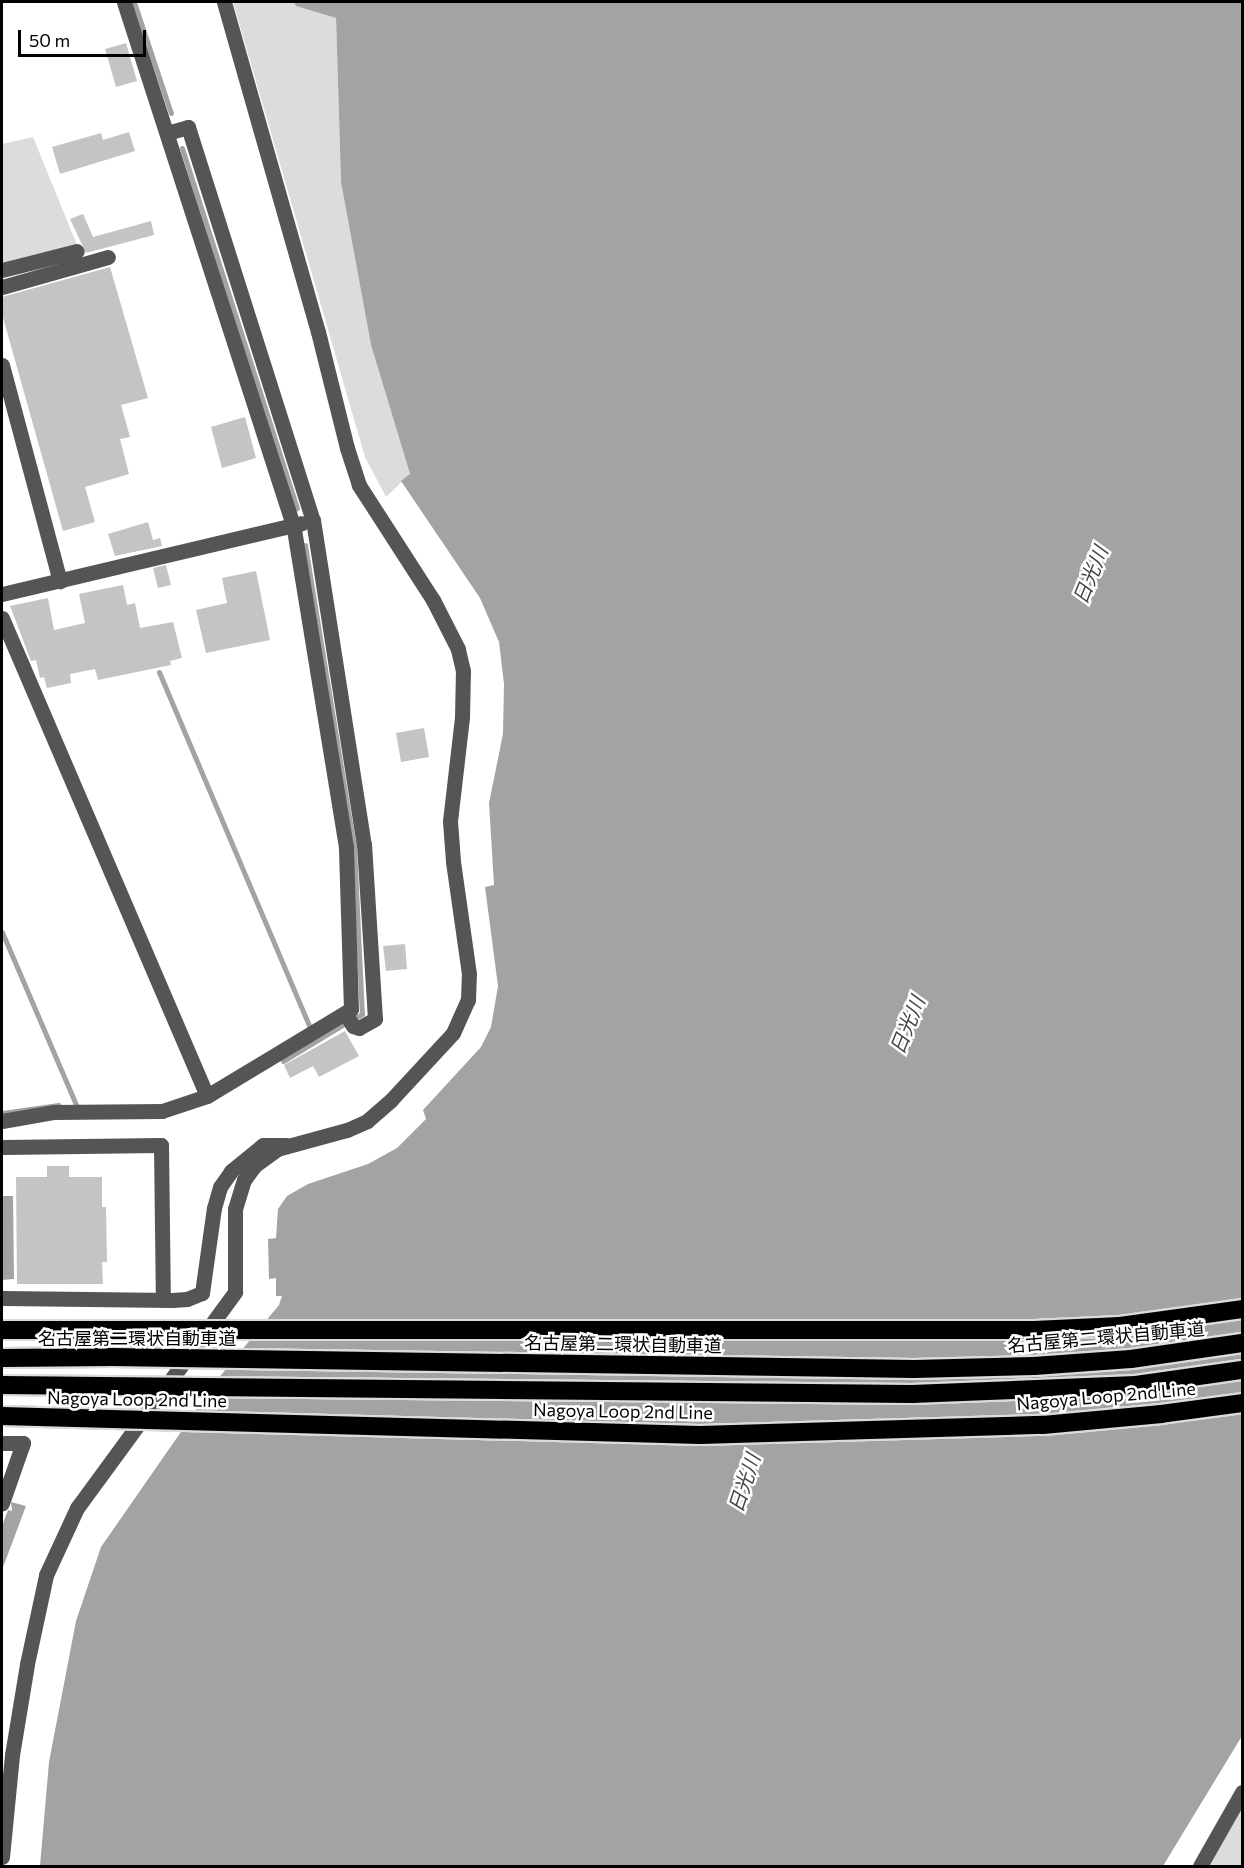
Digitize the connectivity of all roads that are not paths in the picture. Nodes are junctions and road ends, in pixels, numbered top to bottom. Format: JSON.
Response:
{"nodes":[{"id":1,"x":124,"y":2,"type":"edge"},
{"id":2,"x":224,"y":2,"type":"edge"},
{"id":3,"x":167,"y":133,"type":"junction"},
{"id":4,"x":77,"y":251,"type":"dead end"},
{"id":5,"x":108,"y":257,"type":"dead end"},
{"id":6,"x":2,"y":270,"type":"edge"},
{"id":7,"x":2,"y":287,"type":"edge"},
{"id":8,"x":2,"y":364,"type":"edge"},
{"id":9,"x":313,"y":520,"type":"junction"},
{"id":10,"x":293,"y":525,"type":"junction"},
{"id":11,"x":60,"y":580,"type":"junction"},
{"id":12,"x":2,"y":594,"type":"edge"},
{"id":13,"x":2,"y":618,"type":"edge"},
{"id":14,"x":345,"y":1013,"type":"junction"},
{"id":15,"x":207,"y":1096,"type":"junction"},
{"id":16,"x":2,"y":1121,"type":"edge"},
{"id":17,"x":294,"y":1144,"type":"junction"},
{"id":18,"x":2,"y":1147,"type":"edge"},
{"id":19,"x":2,"y":1298,"type":"edge"},
{"id":20,"x":163,"y":1300,"type":"junction"},
{"id":21,"x":1242,"y":1309,"type":"edge"},
{"id":22,"x":2,"y":1330,"type":"edge"},
{"id":23,"x":1242,"y":1343,"type":"edge"},
{"id":24,"x":2,"y":1358,"type":"edge"},
{"id":25,"x":1242,"y":1370,"type":"edge"},
{"id":26,"x":2,"y":1385,"type":"edge"},
{"id":27,"x":1242,"y":1402,"type":"edge"},
{"id":28,"x":2,"y":1416,"type":"edge"},
{"id":29,"x":2,"y":1443,"type":"edge"},
{"id":30,"x":2,"y":1503,"type":"edge"},
{"id":31,"x":1242,"y":1792,"type":"edge"},
{"id":32,"x":2,"y":1857,"type":"edge"},
{"id":33,"x":1200,"y":1866,"type":"edge"}],
"edges":[{"from":1,"to":3,"type":"street"},
{"from":2,"to":17,"type":"street"},
{"from":3,"to":9,"type":"street"},
{"from":3,"to":10,"type":"street"},
{"from":4,"to":6,"type":"street"},
{"from":5,"to":7,"type":"street"},
{"from":8,"to":11,"type":"street"},
{"from":9,"to":10,"type":"street"},
{"from":9,"to":14,"type":"street"},
{"from":10,"to":11,"type":"street"},
{"from":10,"to":14,"type":"street"},
{"from":11,"to":12,"type":"street"},
{"from":13,"to":15,"type":"street"},
{"from":14,"to":15,"type":"street"},
{"from":15,"to":16,"type":"street"},
{"from":17,"to":20,"type":"street"},
{"from":17,"to":32,"type":"street"},
{"from":18,"to":20,"type":"street"},
{"from":19,"to":20,"type":"street"},
{"from":21,"to":22,"type":"highway","bridge":true},
{"from":23,"to":24,"type":"highway","name":"名古屋第二環状自動車道","bridge":true},
{"from":25,"to":26,"type":"highway","bridge":true},
{"from":27,"to":28,"type":"highway","name":"Nagoya Loop 2nd Line","bridge":true},
{"from":29,"to":30,"type":"street"},
{"from":31,"to":33,"type":"street"}]}
